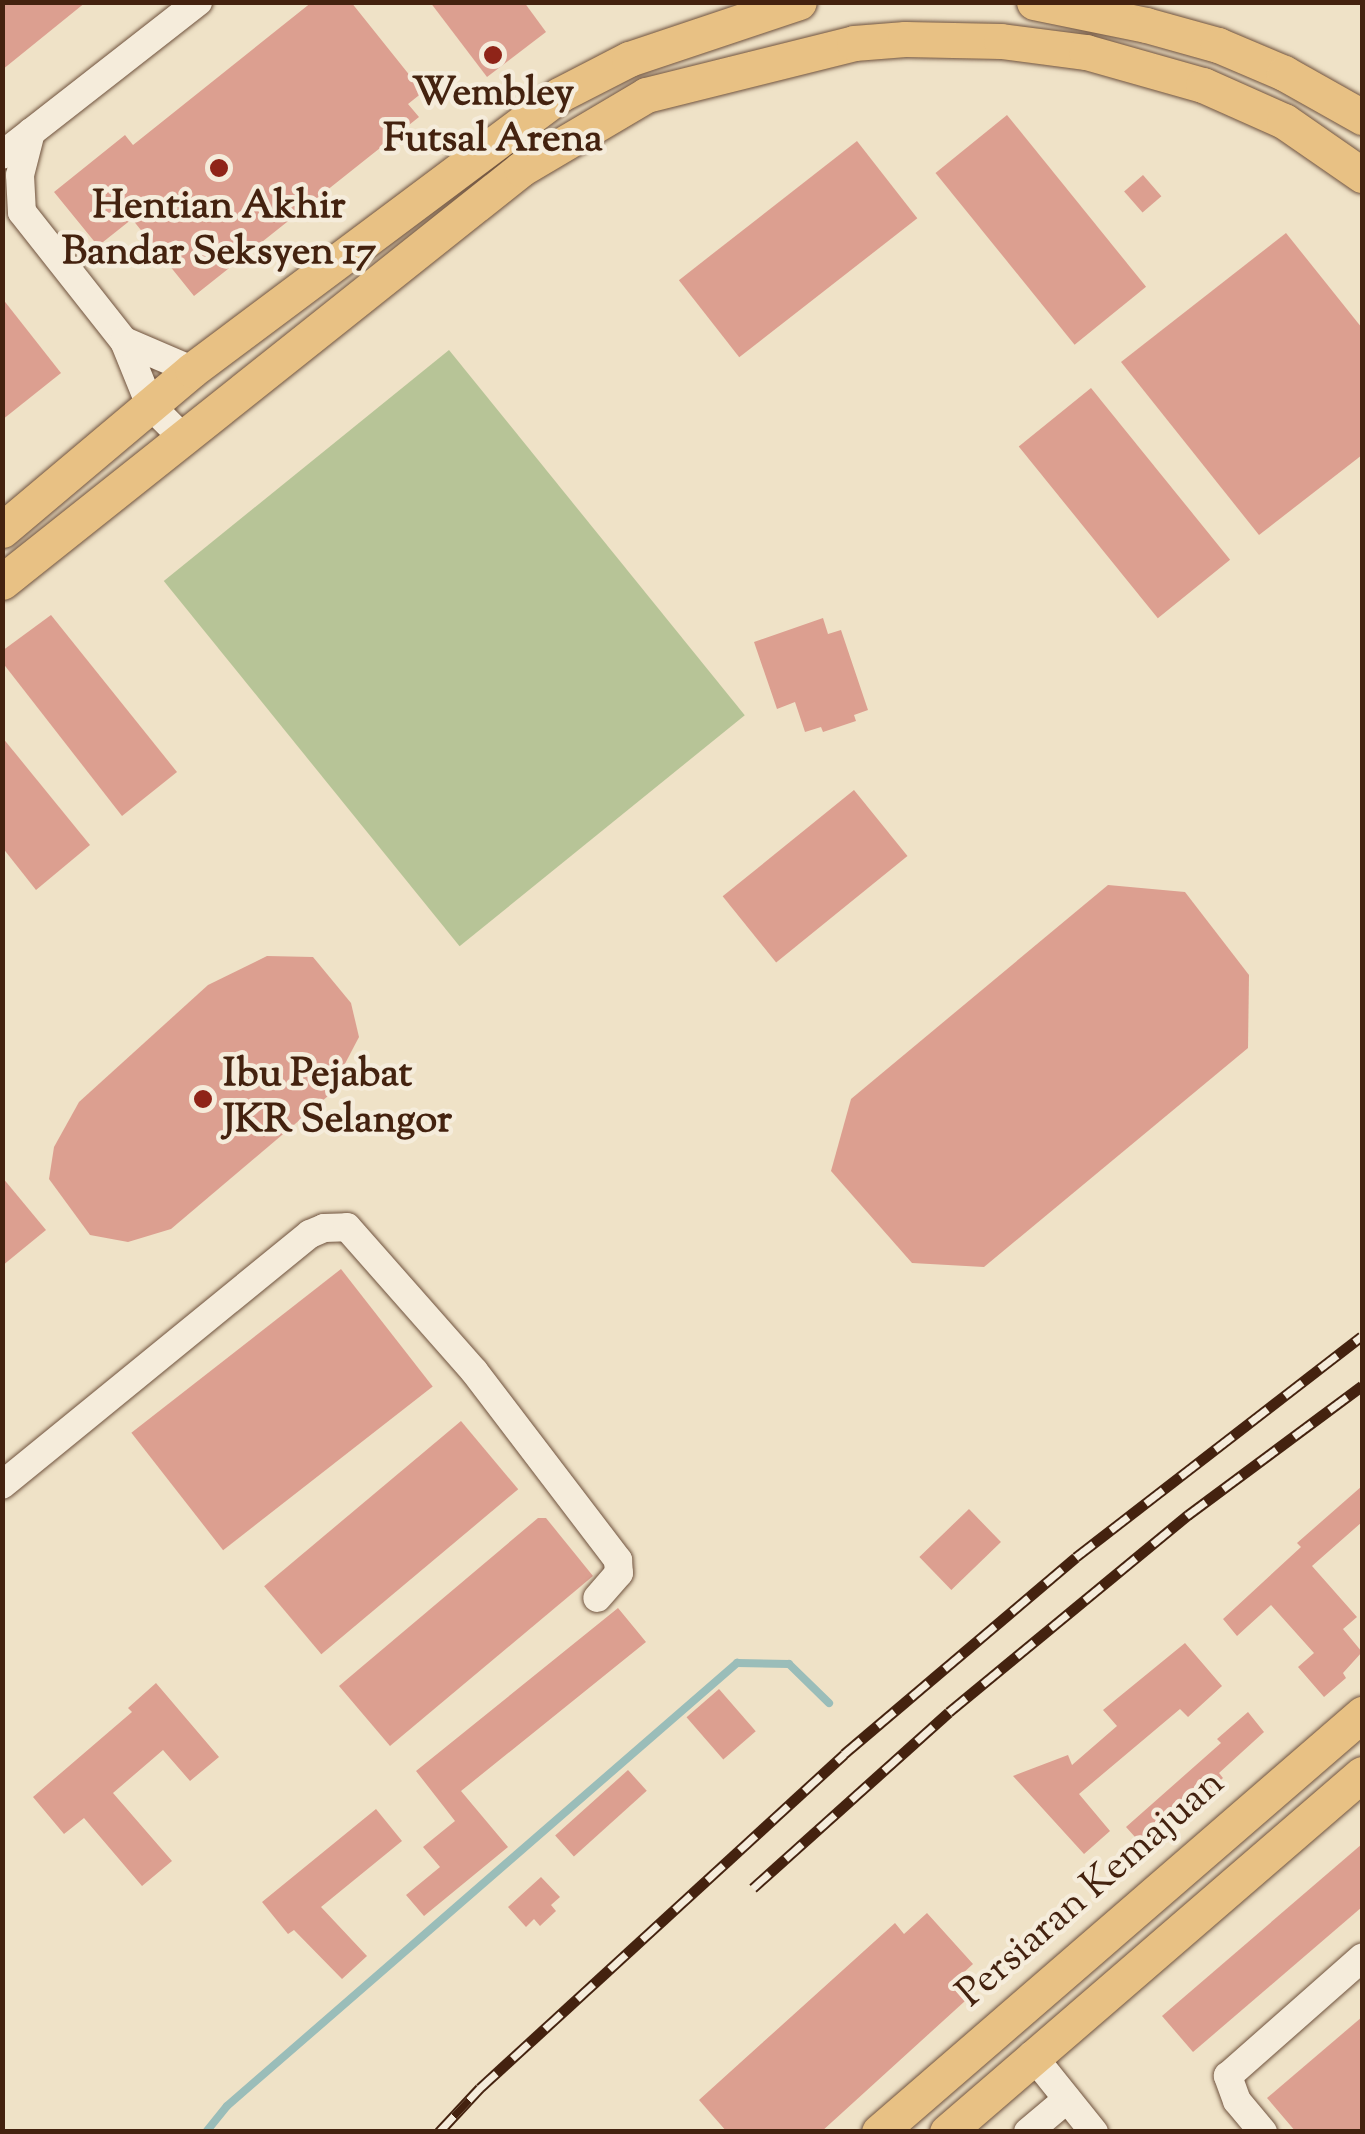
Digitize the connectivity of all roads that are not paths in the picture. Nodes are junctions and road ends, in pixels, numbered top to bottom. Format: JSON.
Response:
{"nodes":[{"id":1,"x":198,"y":2,"type":"edge"},
{"id":2,"x":1034,"y":2,"type":"edge"},
{"id":3,"x":793,"y":3,"type":"edge"},
{"id":4,"x":730,"y":15,"type":"edge"},
{"id":5,"x":854,"y":42,"type":"junction"},
{"id":6,"x":1362,"y":116,"type":"edge"},
{"id":7,"x":31,"y":132,"type":"junction"},
{"id":8,"x":2,"y":155,"type":"edge"},
{"id":9,"x":1362,"y":175,"type":"edge"},
{"id":10,"x":12,"y":209,"type":"edge"},
{"id":11,"x":124,"y":341,"type":"junction"},
{"id":12,"x":192,"y":370,"type":"junction"},
{"id":13,"x":150,"y":405,"type":"junction"},
{"id":14,"x":184,"y":438,"type":"junction"},
{"id":15,"x":2,"y":530,"type":"edge"},
{"id":16,"x":2,"y":582,"type":"edge"},
{"id":17,"x":2,"y":1485,"type":"edge"},
{"id":18,"x":597,"y":1598,"type":"dead end"},
{"id":19,"x":1362,"y":1714,"type":"edge"},
{"id":20,"x":1362,"y":1774,"type":"edge"},
{"id":21,"x":1362,"y":1958,"type":"edge"},
{"id":22,"x":1032,"y":2055,"type":"junction"},
{"id":23,"x":1067,"y":2099,"type":"junction"},
{"id":24,"x":878,"y":2132,"type":"edge"},
{"id":25,"x":946,"y":2132,"type":"edge"},
{"id":26,"x":1028,"y":2132,"type":"edge"},
{"id":27,"x":1094,"y":2132,"type":"edge"},
{"id":28,"x":1263,"y":2132,"type":"edge"}],
"edges":[{"from":1,"to":7,"type":"street"},
{"from":2,"to":6,"type":"main road"},
{"from":3,"to":4,"type":"main road"},
{"from":3,"to":5,"type":"main road"},
{"from":4,"to":12,"type":"main road"},
{"from":5,"to":9,"type":"main road"},
{"from":5,"to":14,"type":"main road"},
{"from":7,"to":8,"type":"street"},
{"from":7,"to":10,"type":"street"},
{"from":10,"to":11,"type":"street"},
{"from":11,"to":12,"type":"street"},
{"from":11,"to":13,"type":"street"},
{"from":12,"to":13,"type":"main road"},
{"from":13,"to":14,"type":"street"},
{"from":13,"to":15,"type":"main road"},
{"from":14,"to":16,"type":"main road"},
{"from":17,"to":18,"type":"street"},
{"from":19,"to":24,"type":"main road","name":"Persiaran Kemajuan"},
{"from":20,"to":22,"type":"main road"},
{"from":21,"to":28,"type":"street"},
{"from":22,"to":23,"type":"street"},
{"from":22,"to":25,"type":"main road"},
{"from":23,"to":26,"type":"street"},
{"from":23,"to":27,"type":"street"}]}
